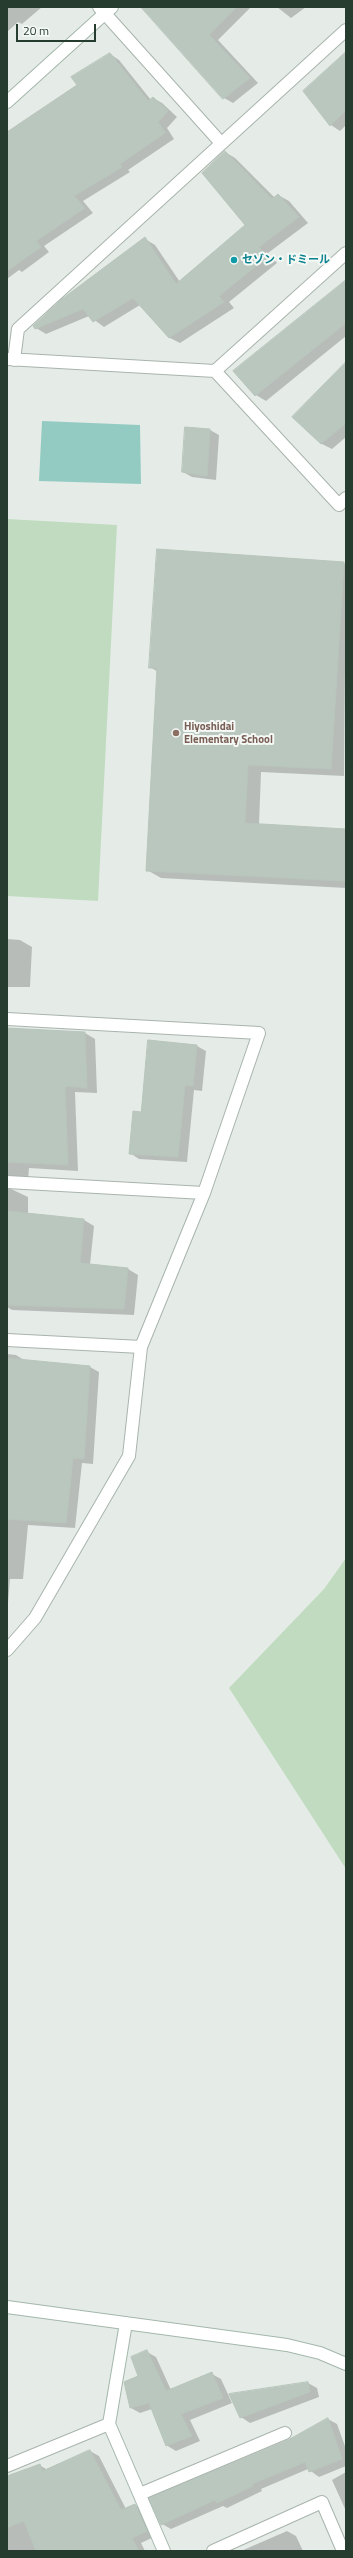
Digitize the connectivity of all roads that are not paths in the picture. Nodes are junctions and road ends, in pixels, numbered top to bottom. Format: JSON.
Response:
{"nodes":[{"id":1,"x":105,"y":9,"type":"edge"},
{"id":2,"x":346,"y":30,"type":"edge"},
{"id":3,"x":7,"y":102,"type":"edge"},
{"id":4,"x":221,"y":143,"type":"junction"},
{"id":5,"x":346,"y":253,"type":"edge"},
{"id":6,"x":10,"y":359,"type":"edge"},
{"id":7,"x":215,"y":371,"type":"junction"},
{"id":8,"x":346,"y":498,"type":"edge"},
{"id":9,"x":7,"y":1019,"type":"edge"},
{"id":10,"x":7,"y":1182,"type":"edge"},
{"id":11,"x":204,"y":1193,"type":"junction"},
{"id":12,"x":7,"y":1340,"type":"edge"},
{"id":13,"x":141,"y":1347,"type":"junction"},
{"id":14,"x":7,"y":1650,"type":"edge"},
{"id":15,"x":7,"y":2307,"type":"edge"},
{"id":16,"x":126,"y":2323,"type":"junction"},
{"id":17,"x":346,"y":2364,"type":"edge"},
{"id":18,"x":110,"y":2424,"type":"junction"},
{"id":19,"x":285,"y":2432,"type":"dead end"},
{"id":20,"x":7,"y":2466,"type":"edge"},
{"id":21,"x":140,"y":2494,"type":"junction"},
{"id":22,"x":164,"y":2551,"type":"edge"},
{"id":23,"x":213,"y":2551,"type":"edge"},
{"id":24,"x":343,"y":2551,"type":"edge"}],
"edges":[{"from":1,"to":3,"type":"street"},
{"from":1,"to":4,"type":"street"},
{"from":2,"to":4,"type":"street"},
{"from":4,"to":6,"type":"street"},
{"from":5,"to":7,"type":"street"},
{"from":6,"to":7,"type":"street"},
{"from":7,"to":8,"type":"street"},
{"from":9,"to":11,"type":"street"},
{"from":10,"to":11,"type":"street"},
{"from":11,"to":13,"type":"street"},
{"from":12,"to":13,"type":"street"},
{"from":13,"to":14,"type":"street"},
{"from":15,"to":16,"type":"street"},
{"from":16,"to":17,"type":"street"},
{"from":16,"to":18,"type":"street"},
{"from":18,"to":20,"type":"street"},
{"from":18,"to":21,"type":"street"},
{"from":19,"to":21,"type":"street"},
{"from":21,"to":22,"type":"street"},
{"from":23,"to":24,"type":"street"}]}
